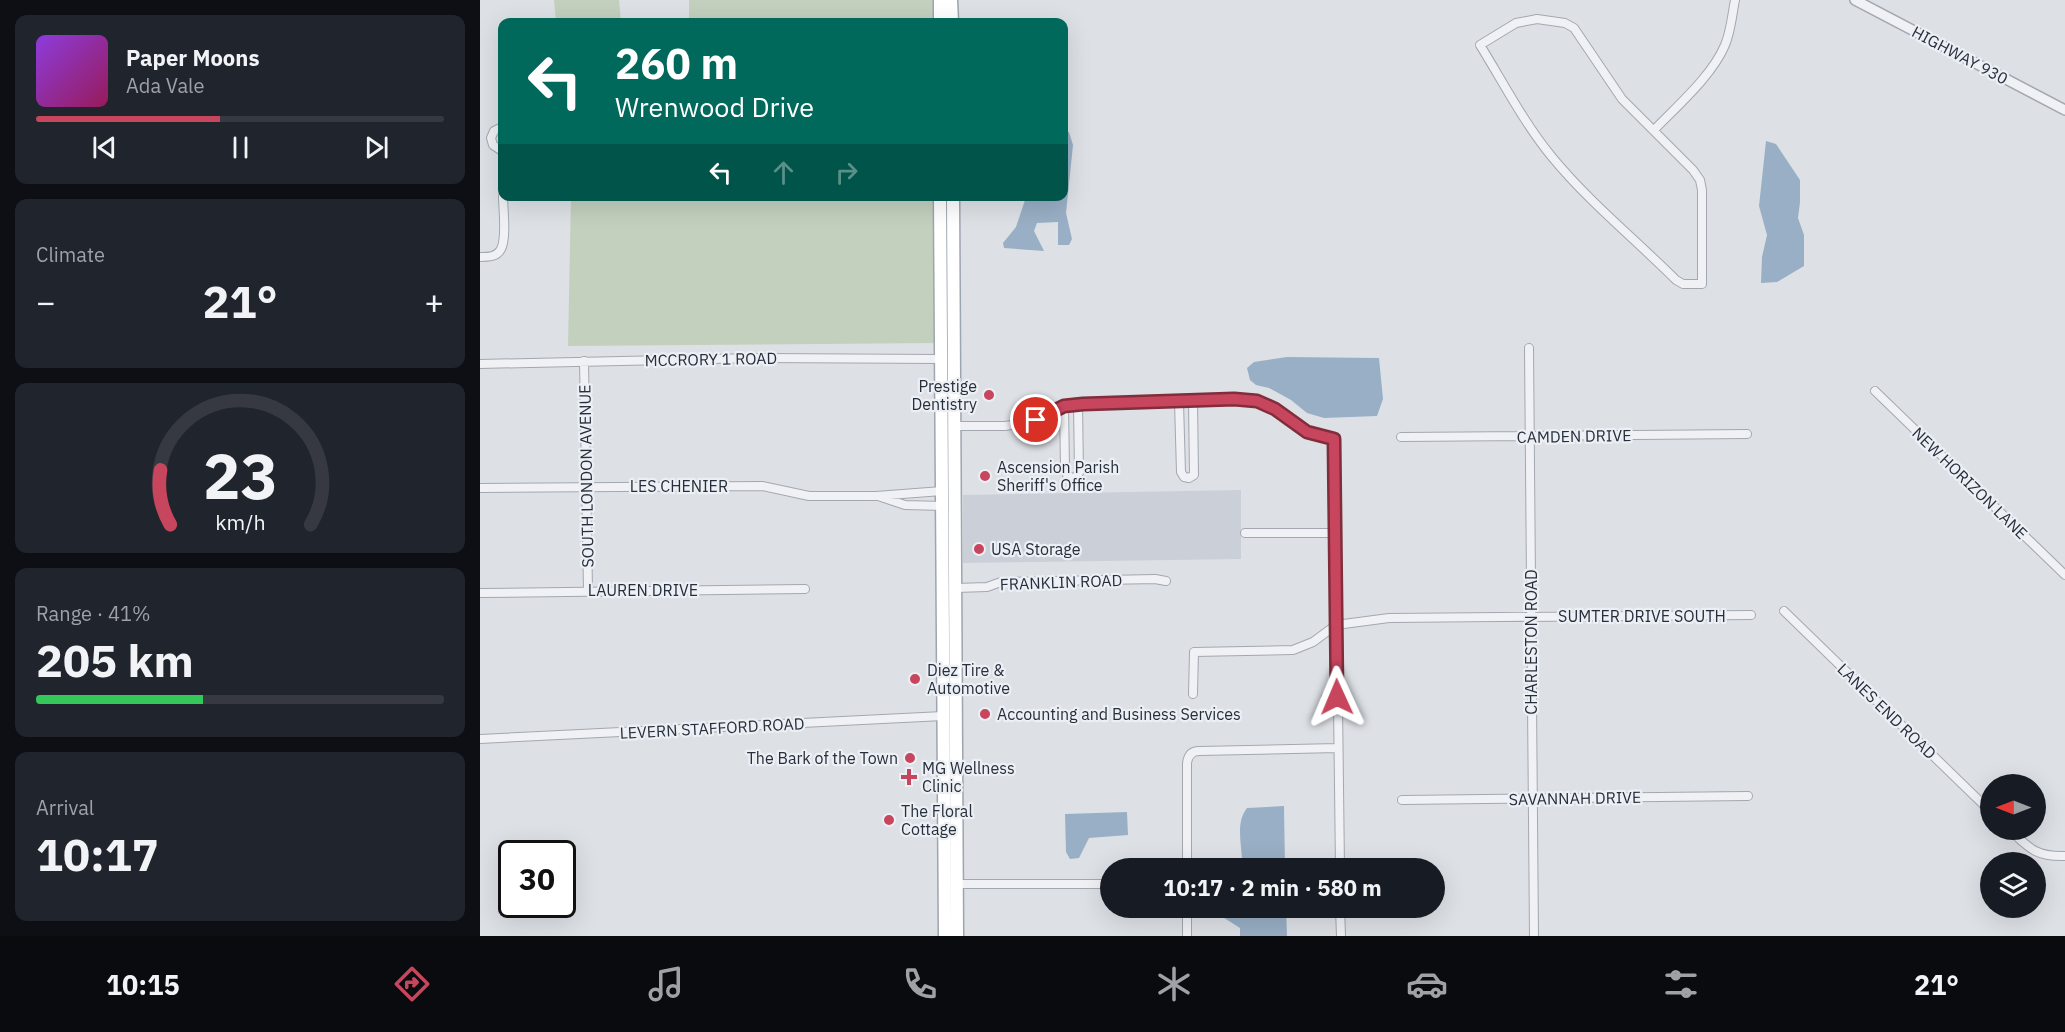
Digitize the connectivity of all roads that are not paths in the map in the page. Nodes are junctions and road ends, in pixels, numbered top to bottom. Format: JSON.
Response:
{"nodes":[{"id":1,"x":940,"y":0,"type":"edge"},
{"id":2,"x":951,"y":0,"type":"edge"},
{"id":3,"x":1735,"y":0,"type":"edge"},
{"id":4,"x":1855,"y":0,"type":"edge"},
{"id":5,"x":940,"y":18,"type":"edge"},
{"id":6,"x":952,"y":18,"type":"edge"},
{"id":7,"x":2065,"y":110,"type":"edge"},
{"id":8,"x":498,"y":129,"type":"edge"},
{"id":9,"x":1654,"y":130,"type":"junction"},
{"id":10,"x":498,"y":149,"type":"edge"},
{"id":11,"x":503,"y":201,"type":"edge"},
{"id":12,"x":940,"y":201,"type":"edge"},
{"id":13,"x":952,"y":201,"type":"edge"},
{"id":14,"x":940,"y":256,"type":"junction"},
{"id":15,"x":480,"y":257,"type":"edge"},
{"id":16,"x":953,"y":316,"type":"junction"},
{"id":17,"x":1529,"y":348,"type":"dead end"},
{"id":18,"x":941,"y":359,"type":"junction"},
{"id":19,"x":584,"y":361,"type":"junction"},
{"id":20,"x":480,"y":364,"type":"edge"},
{"id":21,"x":1875,"y":391,"type":"dead end"},
{"id":22,"x":1193,"y":401,"type":"junction"},
{"id":23,"x":1179,"y":402,"type":"junction"},
{"id":24,"x":1078,"y":404,"type":"junction"},
{"id":25,"x":1064,"y":406,"type":"junction"},
{"id":26,"x":954,"y":426,"type":"junction"},
{"id":27,"x":1747,"y":434,"type":"dead end"},
{"id":28,"x":1530,"y":436,"type":"junction"},
{"id":29,"x":1401,"y":437,"type":"dead end"},
{"id":30,"x":586,"y":487,"type":"junction"},
{"id":31,"x":480,"y":488,"type":"edge"},
{"id":32,"x":942,"y":491,"type":"junction"},
{"id":33,"x":876,"y":496,"type":"junction"},
{"id":34,"x":943,"y":506,"type":"junction"},
{"id":35,"x":1336,"y":533,"type":"junction"},
{"id":36,"x":1245,"y":534,"type":"dead end"},
{"id":37,"x":946,"y":540,"type":"junction"},
{"id":38,"x":2065,"y":575,"type":"edge"},
{"id":39,"x":1166,"y":581,"type":"dead end"},
{"id":40,"x":805,"y":588,"type":"dead end"},
{"id":41,"x":956,"y":588,"type":"junction"},
{"id":42,"x":588,"y":590,"type":"junction"},
{"id":43,"x":480,"y":592,"type":"edge"},
{"id":44,"x":1784,"y":611,"type":"dead end"},
{"id":45,"x":956,"y":614,"type":"junction"},
{"id":46,"x":1751,"y":615,"type":"dead end"},
{"id":47,"x":1532,"y":617,"type":"junction"},
{"id":48,"x":1336,"y":625,"type":"junction"},
{"id":49,"x":1193,"y":694,"type":"dead end"},
{"id":50,"x":1347,"y":696,"type":"dead end"},
{"id":51,"x":1326,"y":697,"type":"dead end"},
{"id":52,"x":1337,"y":700,"type":"junction"},
{"id":53,"x":943,"y":716,"type":"junction"},
{"id":54,"x":480,"y":739,"type":"edge"},
{"id":55,"x":1338,"y":748,"type":"junction"},
{"id":56,"x":956,"y":758,"type":"junction"},
{"id":57,"x":1748,"y":796,"type":"dead end"},
{"id":58,"x":1533,"y":798,"type":"junction"},
{"id":59,"x":1402,"y":800,"type":"dead end"},
{"id":60,"x":1980,"y":801,"type":"edge"},
{"id":61,"x":945,"y":816,"type":"junction"},
{"id":62,"x":2021,"y":840,"type":"edge"},
{"id":63,"x":2065,"y":856,"type":"edge"},
{"id":64,"x":1187,"y":858,"type":"edge"},
{"id":65,"x":1340,"y":858,"type":"edge"},
{"id":66,"x":956,"y":861,"type":"junction"},
{"id":67,"x":957,"y":884,"type":"junction"},
{"id":68,"x":1100,"y":884,"type":"edge"},
{"id":69,"x":1187,"y":918,"type":"edge"},
{"id":70,"x":1340,"y":918,"type":"edge"},
{"id":71,"x":945,"y":936,"type":"edge"},
{"id":72,"x":957,"y":936,"type":"edge"},
{"id":73,"x":1187,"y":936,"type":"edge"},
{"id":74,"x":1341,"y":936,"type":"edge"},
{"id":75,"x":1534,"y":936,"type":"edge"}],
"edges":[{"from":1,"to":5,"type":"main road"},
{"from":2,"to":6,"type":"main road"},
{"from":3,"to":9,"type":"street"},
{"from":4,"to":7,"type":"street","name":"HIGHWAY 930"},
{"from":8,"to":10,"type":"street"},
{"from":9,"to":9,"type":"street"},
{"from":11,"to":15,"type":"street"},
{"from":12,"to":14,"type":"main road"},
{"from":13,"to":16,"type":"main road"},
{"from":14,"to":16,"type":"main road"},
{"from":14,"to":18,"type":"main road"},
{"from":16,"to":26,"type":"main road"},
{"from":17,"to":28,"type":"street","name":"CHARLESTON ROAD"},
{"from":18,"to":19,"type":"street","name":"MCCRORY 1 ROAD"},
{"from":18,"to":26,"type":"main road"},
{"from":18,"to":32,"type":"main road"},
{"from":19,"to":20,"type":"street","name":"MCCRORY 1 ROAD"},
{"from":19,"to":30,"type":"street","name":"SOUTH LONDON AVENUE"},
{"from":21,"to":38,"type":"street","name":"NEW HORIZON LANE"},
{"from":22,"to":23,"type":"street"},
{"from":22,"to":23,"type":"street"},
{"from":22,"to":35,"type":"street"},
{"from":23,"to":24,"type":"street"},
{"from":24,"to":25,"type":"street"},
{"from":24,"to":25,"type":"street"},
{"from":25,"to":26,"type":"street"},
{"from":26,"to":41,"type":"main road"},
{"from":27,"to":28,"type":"street","name":"CAMDEN DRIVE"},
{"from":28,"to":29,"type":"street","name":"CAMDEN DRIVE"},
{"from":28,"to":47,"type":"street","name":"CHARLESTON ROAD"},
{"from":30,"to":31,"type":"street","name":"LES CHENIER"},
{"from":30,"to":33,"type":"street","name":"LES CHENIER"},
{"from":30,"to":42,"type":"street","name":"SOUTH LONDON AVENUE"},
{"from":32,"to":33,"type":"street","name":"LES CHENIER"},
{"from":32,"to":34,"type":"main road"},
{"from":32,"to":37,"type":"main road"},
{"from":33,"to":34,"type":"street","name":"LES CHENIER"},
{"from":34,"to":37,"type":"main road"},
{"from":35,"to":36,"type":"street"},
{"from":35,"to":48,"type":"street"},
{"from":37,"to":45,"type":"main road"},
{"from":37,"to":53,"type":"main road"},
{"from":39,"to":41,"type":"street","name":"FRANKLIN ROAD"},
{"from":40,"to":42,"type":"street","name":"LAUREN DRIVE"},
{"from":41,"to":45,"type":"main road"},
{"from":42,"to":43,"type":"street","name":"LAUREN DRIVE"},
{"from":44,"to":60,"type":"street","name":"LANES END ROAD"},
{"from":45,"to":56,"type":"main road"},
{"from":46,"to":47,"type":"street","name":"SUMTER DRIVE SOUTH"},
{"from":47,"to":48,"type":"street","name":"SUMTER DRIVE SOUTH"},
{"from":47,"to":58,"type":"street","name":"CHARLESTON ROAD"},
{"from":48,"to":49,"type":"street"},
{"from":48,"to":52,"type":"street"},
{"from":50,"to":52,"type":"street"},
{"from":51,"to":52,"type":"street"},
{"from":52,"to":55,"type":"street"},
{"from":53,"to":54,"type":"street","name":"LEVERN STAFFORD ROAD"},
{"from":53,"to":56,"type":"main road"},
{"from":53,"to":61,"type":"main road"},
{"from":55,"to":64,"type":"street"},
{"from":55,"to":65,"type":"street"},
{"from":56,"to":66,"type":"main road"},
{"from":57,"to":58,"type":"street","name":"SAVANNAH DRIVE"},
{"from":58,"to":59,"type":"street","name":"SAVANNAH DRIVE"},
{"from":58,"to":75,"type":"street","name":"CHARLESTON ROAD"},
{"from":61,"to":66,"type":"main road"},
{"from":61,"to":71,"type":"main road"},
{"from":62,"to":63,"type":"street"},
{"from":66,"to":67,"type":"main road"},
{"from":67,"to":68,"type":"street"},
{"from":67,"to":72,"type":"main road"},
{"from":69,"to":73,"type":"street"},
{"from":70,"to":74,"type":"street"}]}
